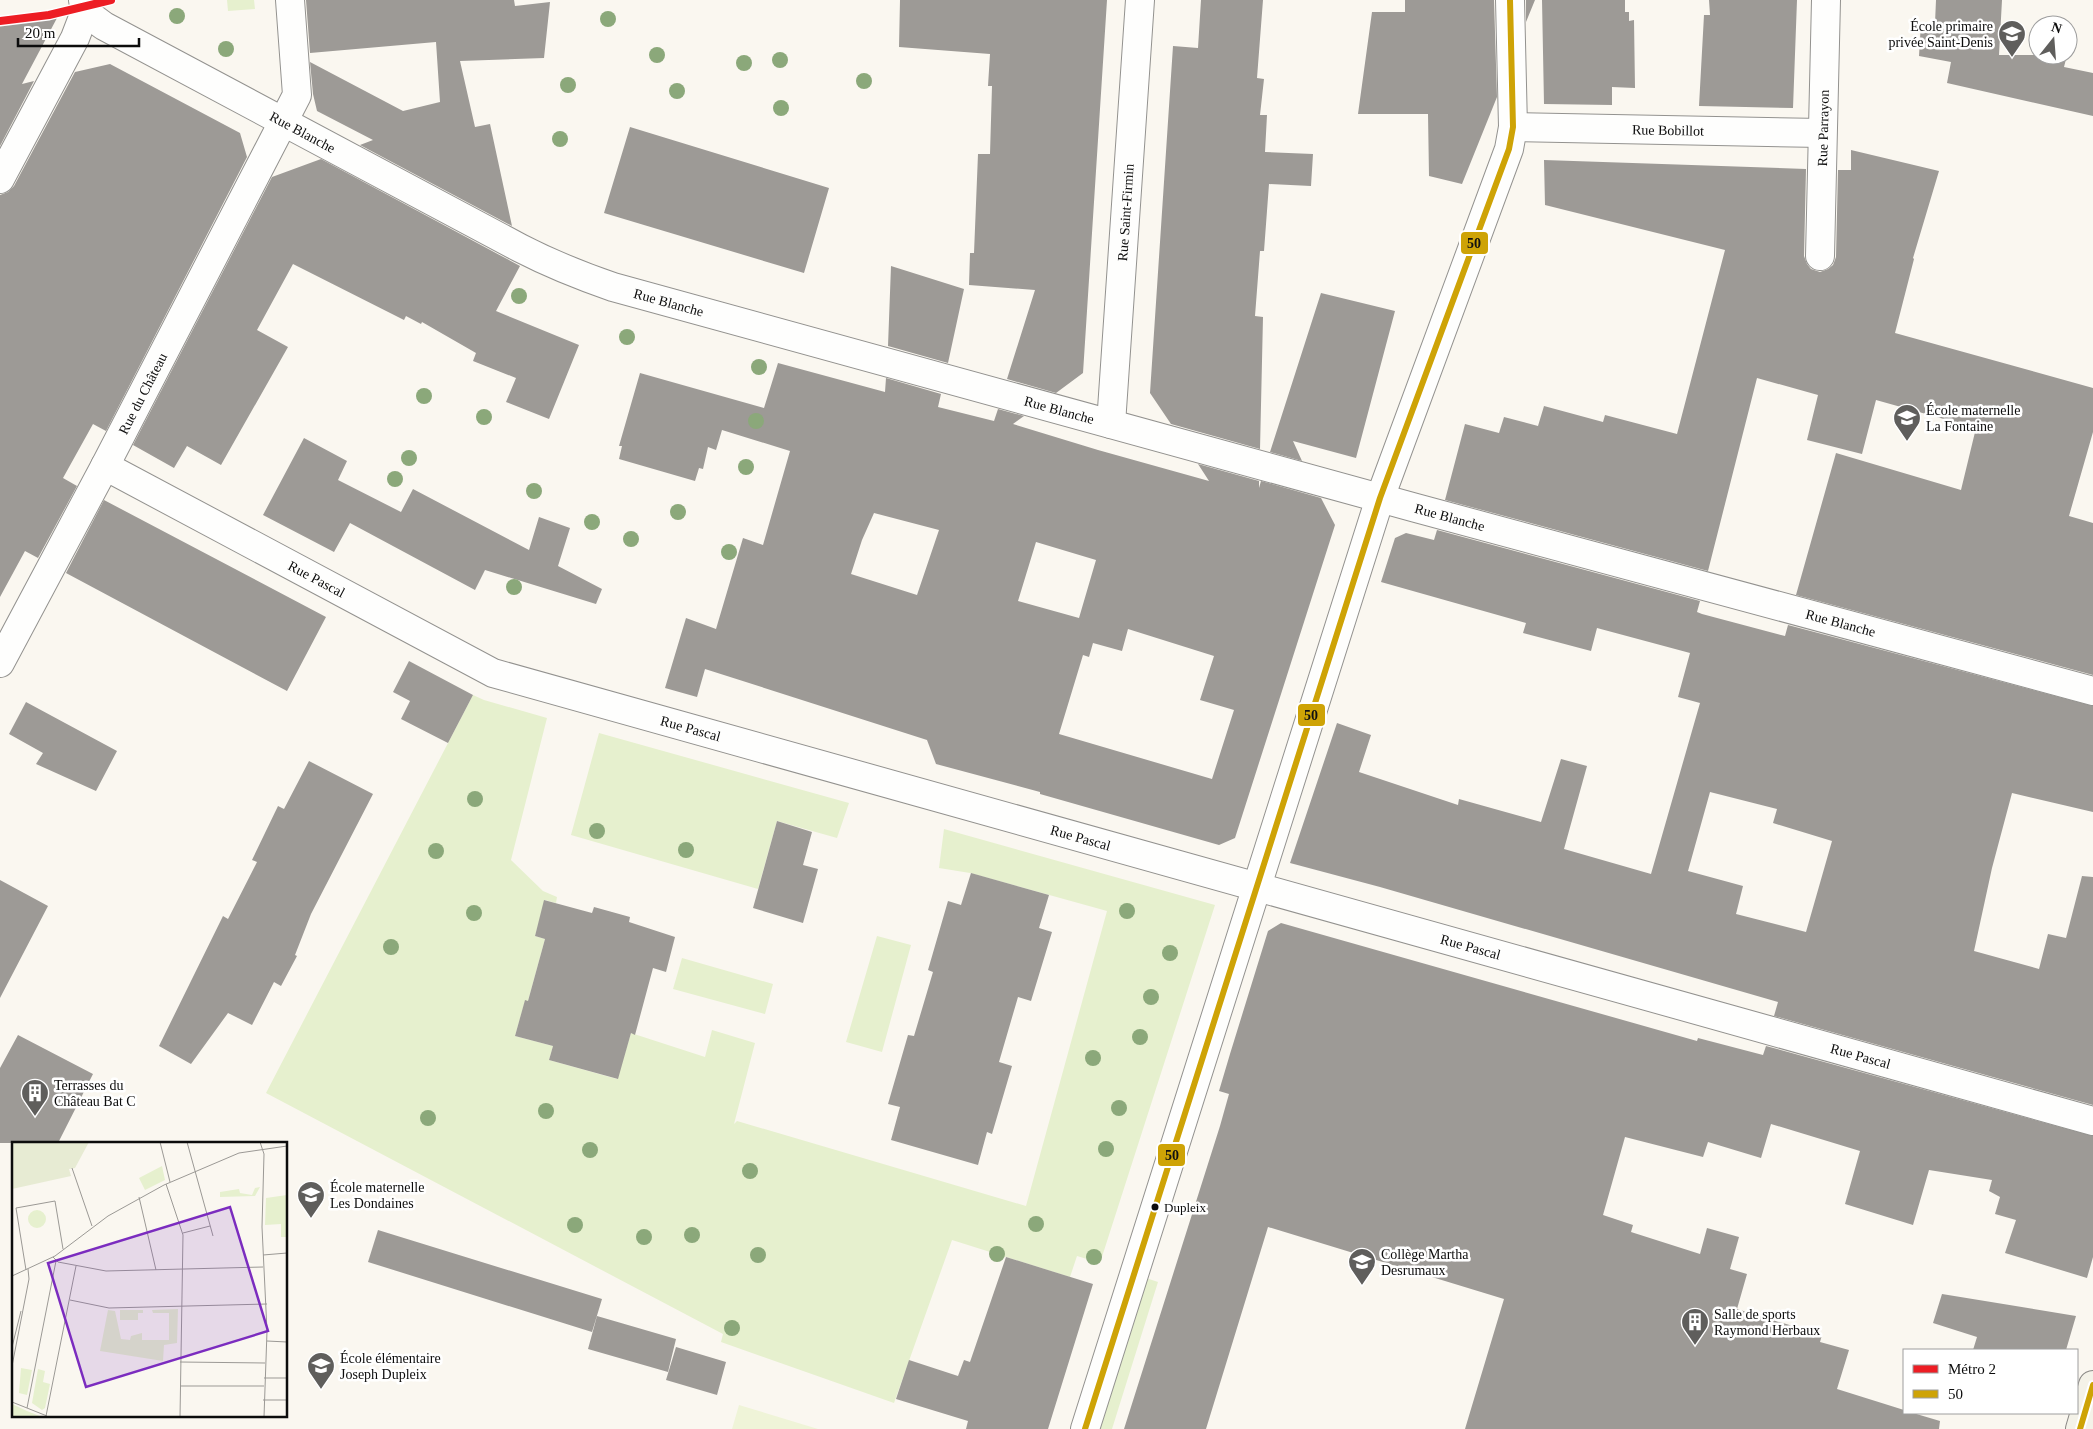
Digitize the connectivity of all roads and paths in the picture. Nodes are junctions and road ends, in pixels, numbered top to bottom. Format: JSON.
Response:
{"nodes":[{"id":1,"x":290,"y":0,"type":"edge"},
{"id":2,"x":1140,"y":0,"type":"edge"},
{"id":3,"x":1510,"y":0,"type":"edge"},
{"id":4,"x":1826,"y":0,"type":"edge"},
{"id":5,"x":84,"y":6,"type":"edge"},
{"id":6,"x":283,"y":122,"type":"junction"},
{"id":7,"x":1513,"y":127,"type":"junction"},
{"id":8,"x":1822,"y":133,"type":"junction"},
{"id":9,"x":0,"y":179,"type":"edge"},
{"id":10,"x":1820,"y":256,"type":"dead end"},
{"id":11,"x":1111,"y":424,"type":"junction"},
{"id":12,"x":105,"y":466,"type":"junction"},
{"id":13,"x":1380,"y":498,"type":"junction"},
{"id":14,"x":0,"y":663,"type":"edge"},
{"id":15,"x":2093,"y":690,"type":"edge"},
{"id":16,"x":1258,"y":888,"type":"junction"},
{"id":17,"x":2093,"y":1121,"type":"edge"},
{"id":18,"x":2093,"y":1385,"type":"edge"},
{"id":19,"x":1084,"y":1429,"type":"edge"},
{"id":20,"x":2080,"y":1429,"type":"edge"}],
"edges":[{"from":1,"to":6,"type":"street","name":"Rue du Château"},
{"from":2,"to":11,"type":"street","name":"Rue Saint-Firmin"},
{"from":3,"to":7,"type":"street"},
{"from":4,"to":8,"type":"street","name":"Rue Parrayon"},
{"from":5,"to":6,"type":"street","name":"Rue Blanche"},
{"from":5,"to":9,"type":"street"},
{"from":6,"to":11,"type":"street","name":"Rue Blanche"},
{"from":6,"to":12,"type":"street","name":"Rue du Château"},
{"from":7,"to":8,"type":"street","name":"Rue Bobillot"},
{"from":7,"to":13,"type":"street"},
{"from":8,"to":10,"type":"street","name":"Rue Parrayon"},
{"from":11,"to":13,"type":"street","name":"Rue Blanche"},
{"from":12,"to":14,"type":"street","name":"Rue du Château"},
{"from":12,"to":16,"type":"street","name":"Rue Pascal"},
{"from":13,"to":15,"type":"street","name":"Rue Blanche"},
{"from":13,"to":16,"type":"street"},
{"from":16,"to":17,"type":"street","name":"Rue Pascal"},
{"from":16,"to":19,"type":"street"},
{"from":18,"to":20,"type":"street"}]}
